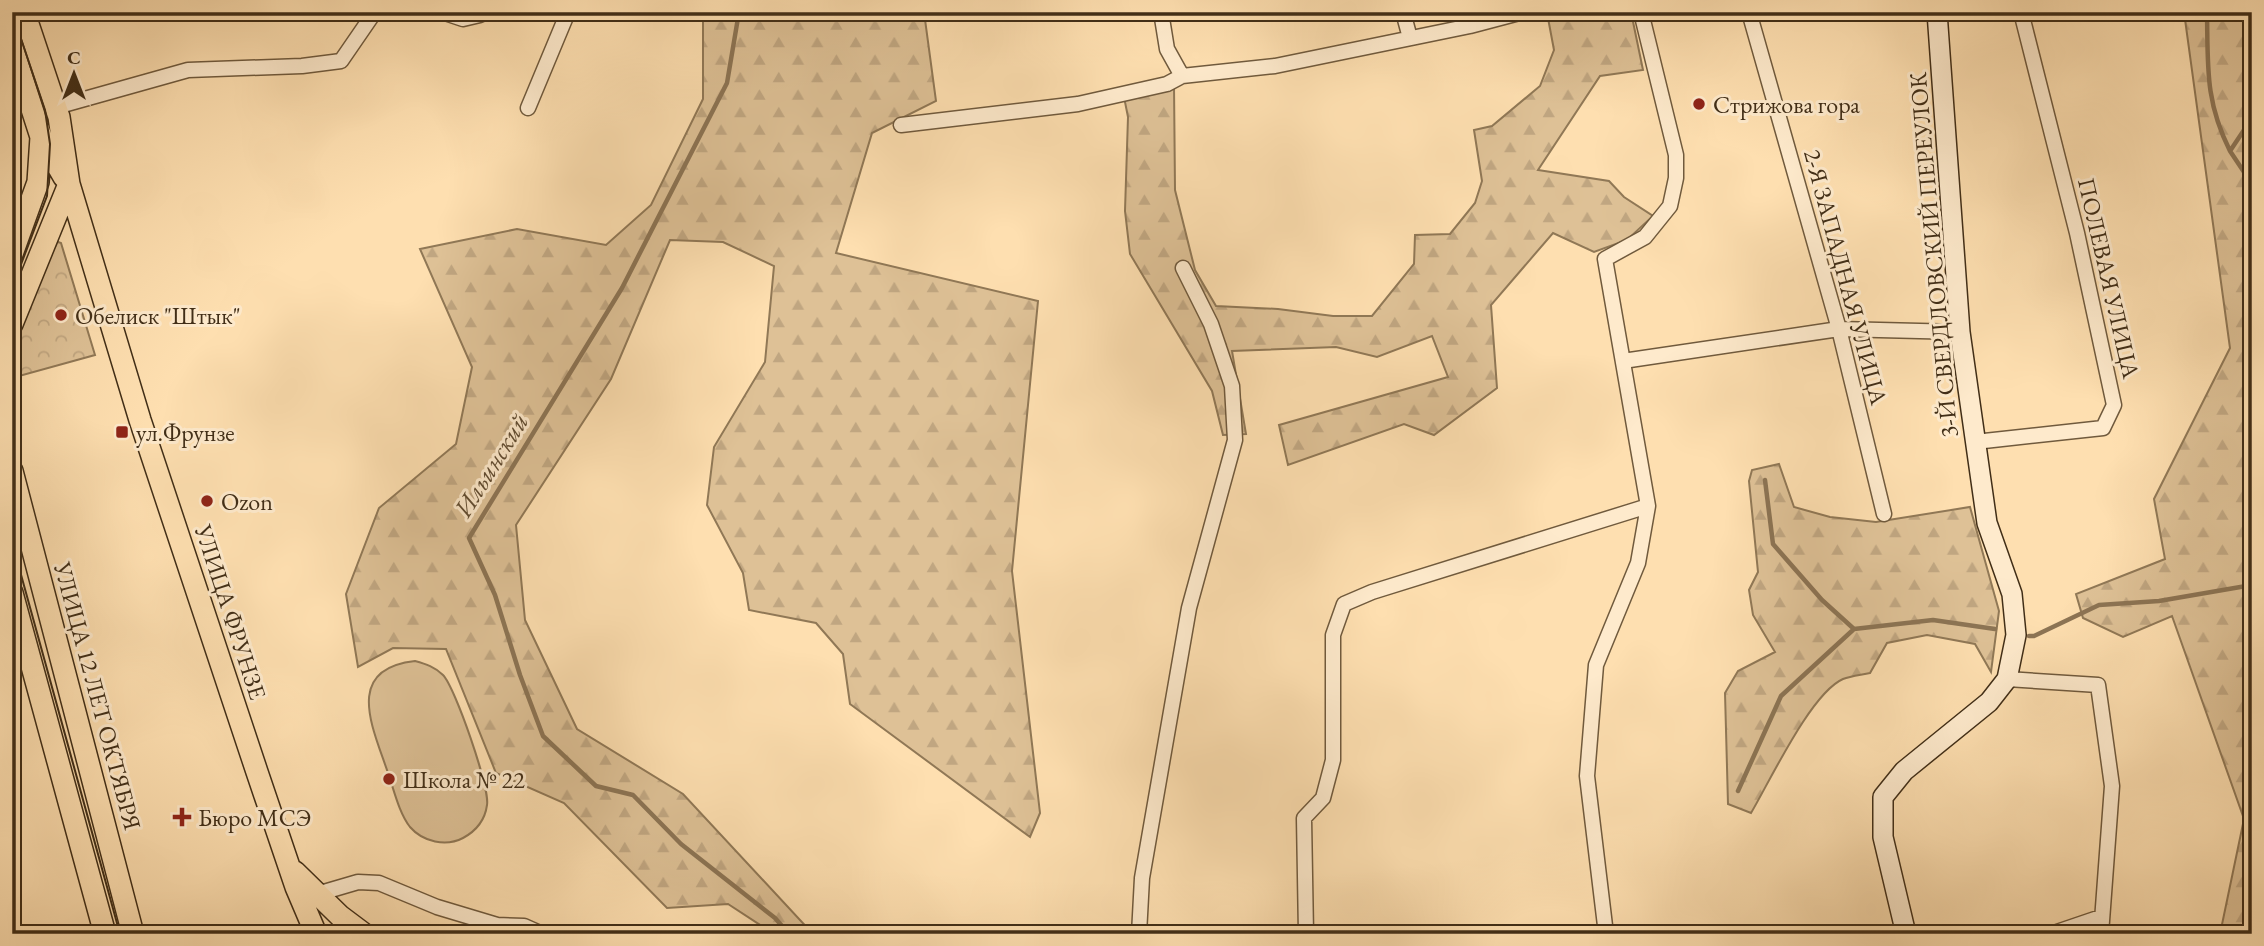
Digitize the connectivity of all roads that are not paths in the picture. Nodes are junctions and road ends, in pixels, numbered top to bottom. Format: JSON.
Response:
{"nodes":[{"id":1,"x":24,"y":12,"type":"edge"},
{"id":2,"x":379,"y":12,"type":"edge"},
{"id":3,"x":442,"y":12,"type":"edge"},
{"id":4,"x":482,"y":12,"type":"edge"},
{"id":5,"x":568,"y":12,"type":"edge"},
{"id":6,"x":1161,"y":12,"type":"edge"},
{"id":7,"x":1403,"y":12,"type":"edge"},
{"id":8,"x":1523,"y":12,"type":"edge"},
{"id":9,"x":1641,"y":12,"type":"edge"},
{"id":10,"x":1749,"y":12,"type":"edge"},
{"id":11,"x":1937,"y":12,"type":"edge"},
{"id":12,"x":2021,"y":12,"type":"edge"},
{"id":13,"x":1410,"y":38,"type":"junction"},
{"id":14,"x":12,"y":47,"type":"edge"},
{"id":15,"x":1181,"y":76,"type":"junction"},
{"id":16,"x":56,"y":107,"type":"junction"},
{"id":17,"x":528,"y":107,"type":"dead end"},
{"id":18,"x":901,"y":125,"type":"dead end"},
{"id":19,"x":41,"y":137,"type":"junction"},
{"id":20,"x":69,"y":184,"type":"junction"},
{"id":21,"x":12,"y":254,"type":"edge"},
{"id":22,"x":1183,"y":268,"type":"dead end"},
{"id":23,"x":12,"y":324,"type":"edge"},
{"id":24,"x":1839,"y":329,"type":"junction"},
{"id":25,"x":1960,"y":332,"type":"junction"},
{"id":26,"x":1623,"y":361,"type":"junction"},
{"id":27,"x":1975,"y":442,"type":"junction"},
{"id":28,"x":12,"y":471,"type":"edge"},
{"id":29,"x":1648,"y":506,"type":"junction"},
{"id":30,"x":1884,"y":514,"type":"dead end"},
{"id":31,"x":12,"y":593,"type":"edge"},
{"id":32,"x":2007,"y":679,"type":"junction"},
{"id":33,"x":289,"y":866,"type":"junction"},
{"id":34,"x":317,"y":894,"type":"junction"},
{"id":35,"x":2101,"y":917,"type":"junction"},
{"id":36,"x":105,"y":934,"type":"edge"},
{"id":37,"x":133,"y":934,"type":"edge"},
{"id":38,"x":316,"y":934,"type":"edge"},
{"id":39,"x":364,"y":934,"type":"edge"},
{"id":40,"x":542,"y":934,"type":"edge"},
{"id":41,"x":1139,"y":934,"type":"edge"},
{"id":42,"x":1306,"y":934,"type":"edge"},
{"id":43,"x":1606,"y":934,"type":"edge"},
{"id":44,"x":1906,"y":934,"type":"edge"},
{"id":45,"x":2051,"y":934,"type":"edge"},
{"id":46,"x":2101,"y":934,"type":"edge"}],
"edges":[{"from":1,"to":16,"type":"main road","name":"УЛИЦА ФРУНЗЕ"},
{"from":2,"to":16,"type":"street"},
{"from":3,"to":4,"type":"street"},
{"from":5,"to":17,"type":"street"},
{"from":6,"to":15,"type":"street"},
{"from":7,"to":13,"type":"street"},
{"from":8,"to":13,"type":"street"},
{"from":9,"to":26,"type":"street"},
{"from":10,"to":24,"type":"street","name":"2-Я ЗАПАДНАЯ УЛИЦА"},
{"from":11,"to":25,"type":"main road","name":"3-Й СВЕРДЛОВСКИЙ ПЕРЕУЛОК"},
{"from":12,"to":27,"type":"street","name":"ПОЛЕВАЯ УЛИЦА"},
{"from":13,"to":15,"type":"street"},
{"from":14,"to":19,"type":"main road","name":"УЛИЦА ФРУНЗЕ"},
{"from":15,"to":18,"type":"street"},
{"from":16,"to":20,"type":"main road","name":"УЛИЦА ФРУНЗЕ"},
{"from":19,"to":20,"type":"main road","name":"УЛИЦА ФРУНЗЕ"},
{"from":19,"to":21,"type":"main road"},
{"from":20,"to":23,"type":"main road"},
{"from":20,"to":33,"type":"main road","name":"УЛИЦА ФРУНЗЕ"},
{"from":22,"to":41,"type":"street"},
{"from":24,"to":25,"type":"street"},
{"from":24,"to":26,"type":"street"},
{"from":24,"to":30,"type":"street","name":"2-Я ЗАПАДНАЯ УЛИЦА"},
{"from":25,"to":27,"type":"main road","name":"3-Й СВЕРДЛОВСКИЙ ПЕРЕУЛОК"},
{"from":26,"to":29,"type":"street"},
{"from":27,"to":32,"type":"main road","name":"3-Й СВЕРДЛОВСКИЙ ПЕРЕУЛОК"},
{"from":28,"to":37,"type":"main road","name":"УЛИЦА 12 ЛЕТ ОКТЯБРЯ"},
{"from":29,"to":42,"type":"street"},
{"from":29,"to":43,"type":"street"},
{"from":31,"to":36,"type":"main road"},
{"from":32,"to":35,"type":"street"},
{"from":32,"to":44,"type":"main road","name":"3-Й СВЕРДЛОВСКИЙ ПЕРЕУЛОК"},
{"from":33,"to":34,"type":"main road"},
{"from":33,"to":38,"type":"main road","name":"УЛИЦА ФРУНЗЕ"},
{"from":34,"to":39,"type":"main road"},
{"from":34,"to":40,"type":"street"},
{"from":35,"to":45,"type":"street"},
{"from":35,"to":46,"type":"street"}]}
